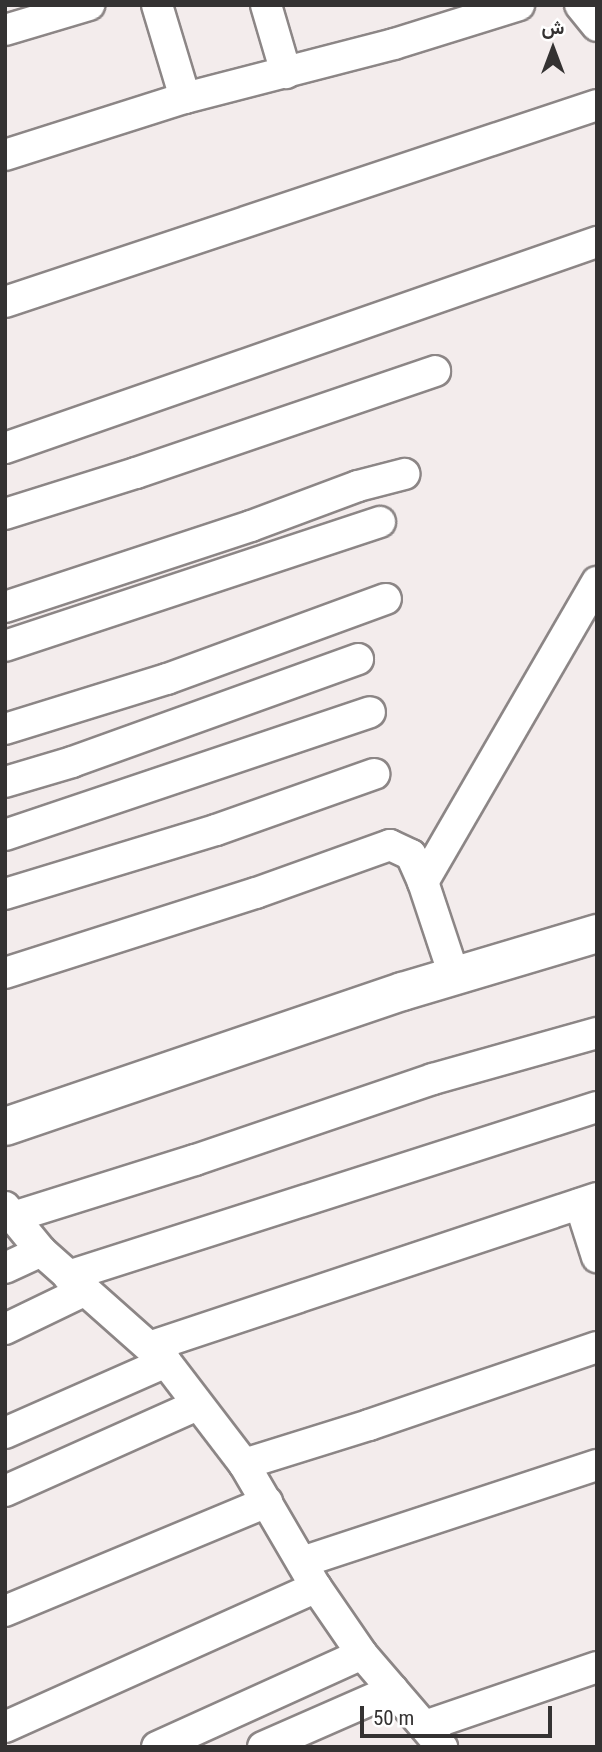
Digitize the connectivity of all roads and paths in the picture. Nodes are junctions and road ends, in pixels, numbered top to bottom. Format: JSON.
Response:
{"nodes":[{"id":1,"x":89,"y":5,"type":"edge"},
{"id":2,"x":157,"y":5,"type":"edge"},
{"id":3,"x":266,"y":5,"type":"edge"},
{"id":4,"x":519,"y":5,"type":"edge"},
{"id":5,"x":580,"y":5,"type":"edge"},
{"id":6,"x":597,"y":26,"type":"edge"},
{"id":7,"x":5,"y":30,"type":"edge"},
{"id":8,"x":286,"y":73,"type":"junction"},
{"id":9,"x":185,"y":98,"type":"junction"},
{"id":10,"x":597,"y":105,"type":"edge"},
{"id":11,"x":5,"y":155,"type":"edge"},
{"id":12,"x":597,"y":242,"type":"edge"},
{"id":13,"x":5,"y":302,"type":"edge"},
{"id":14,"x":435,"y":371,"type":"dead end"},
{"id":15,"x":5,"y":447,"type":"edge"},
{"id":16,"x":404,"y":474,"type":"dead end"},
{"id":17,"x":5,"y":514,"type":"edge"},
{"id":18,"x":380,"y":522,"type":"dead end"},
{"id":19,"x":597,"y":582,"type":"edge"},
{"id":20,"x":386,"y":599,"type":"dead end"},
{"id":21,"x":5,"y":607,"type":"edge"},
{"id":22,"x":5,"y":646,"type":"edge"},
{"id":23,"x":358,"y":659,"type":"dead end"},
{"id":24,"x":370,"y":712,"type":"dead end"},
{"id":25,"x":5,"y":729,"type":"edge"},
{"id":26,"x":374,"y":774,"type":"dead end"},
{"id":27,"x":5,"y":782,"type":"edge"},
{"id":28,"x":5,"y":835,"type":"edge"},
{"id":29,"x":424,"y":882,"type":"junction"},
{"id":30,"x":5,"y":894,"type":"edge"},
{"id":31,"x":597,"y":933,"type":"edge"},
{"id":32,"x":5,"y":973,"type":"edge"},
{"id":33,"x":454,"y":975,"type":"junction"},
{"id":34,"x":597,"y":1033,"type":"edge"},
{"id":35,"x":597,"y":1107,"type":"edge"},
{"id":36,"x":5,"y":1126,"type":"edge"},
{"id":37,"x":588,"y":1201,"type":"edge"},
{"id":38,"x":9,"y":1212,"type":"edge"},
{"id":39,"x":41,"y":1251,"type":"junction"},
{"id":40,"x":597,"y":1257,"type":"edge"},
{"id":41,"x":5,"y":1268,"type":"edge"},
{"id":42,"x":76,"y":1283,"type":"junction"},
{"id":43,"x":5,"y":1329,"type":"edge"},
{"id":44,"x":597,"y":1347,"type":"edge"},
{"id":45,"x":159,"y":1354,"type":"junction"},
{"id":46,"x":197,"y":1405,"type":"junction"},
{"id":47,"x":5,"y":1433,"type":"edge"},
{"id":48,"x":244,"y":1464,"type":"junction"},
{"id":49,"x":597,"y":1465,"type":"edge"},
{"id":50,"x":5,"y":1491,"type":"edge"},
{"id":51,"x":267,"y":1502,"type":"junction"},
{"id":52,"x":309,"y":1575,"type":"junction"},
{"id":53,"x":5,"y":1611,"type":"edge"},
{"id":54,"x":362,"y":1654,"type":"junction"},
{"id":55,"x":597,"y":1667,"type":"edge"},
{"id":56,"x":393,"y":1690,"type":"junction"},
{"id":57,"x":5,"y":1727,"type":"edge"},
{"id":58,"x":433,"y":1736,"type":"edge"},
{"id":59,"x":157,"y":1747,"type":"edge"},
{"id":60,"x":263,"y":1747,"type":"edge"}],
"edges":[{"from":1,"to":7,"type":"street"},
{"from":2,"to":9,"type":"street"},
{"from":3,"to":8,"type":"street"},
{"from":4,"to":8,"type":"street"},
{"from":5,"to":6,"type":"street"},
{"from":8,"to":9,"type":"street"},
{"from":9,"to":11,"type":"street"},
{"from":10,"to":13,"type":"street"},
{"from":12,"to":15,"type":"street"},
{"from":14,"to":17,"type":"street"},
{"from":16,"to":21,"type":"street"},
{"from":18,"to":22,"type":"street"},
{"from":19,"to":29,"type":"street"},
{"from":20,"to":25,"type":"street"},
{"from":23,"to":27,"type":"street"},
{"from":24,"to":28,"type":"street"},
{"from":26,"to":30,"type":"street"},
{"from":29,"to":32,"type":"street"},
{"from":29,"to":33,"type":"street"},
{"from":31,"to":33,"type":"street"},
{"from":33,"to":36,"type":"street"},
{"from":34,"to":38,"type":"street"},
{"from":35,"to":42,"type":"street"},
{"from":37,"to":40,"type":"street"},
{"from":37,"to":45,"type":"street"},
{"from":38,"to":39,"type":"street"},
{"from":39,"to":41,"type":"street"},
{"from":39,"to":42,"type":"street"},
{"from":42,"to":43,"type":"street"},
{"from":42,"to":45,"type":"street"},
{"from":44,"to":48,"type":"street"},
{"from":45,"to":46,"type":"street"},
{"from":45,"to":47,"type":"street"},
{"from":46,"to":48,"type":"street"},
{"from":46,"to":50,"type":"street"},
{"from":48,"to":51,"type":"street"},
{"from":49,"to":52,"type":"street"},
{"from":51,"to":52,"type":"street"},
{"from":51,"to":53,"type":"street"},
{"from":52,"to":54,"type":"street"},
{"from":52,"to":57,"type":"street"},
{"from":54,"to":56,"type":"street"},
{"from":54,"to":59,"type":"street"},
{"from":55,"to":58,"type":"street"},
{"from":56,"to":58,"type":"street"},
{"from":56,"to":60,"type":"street"}]}
